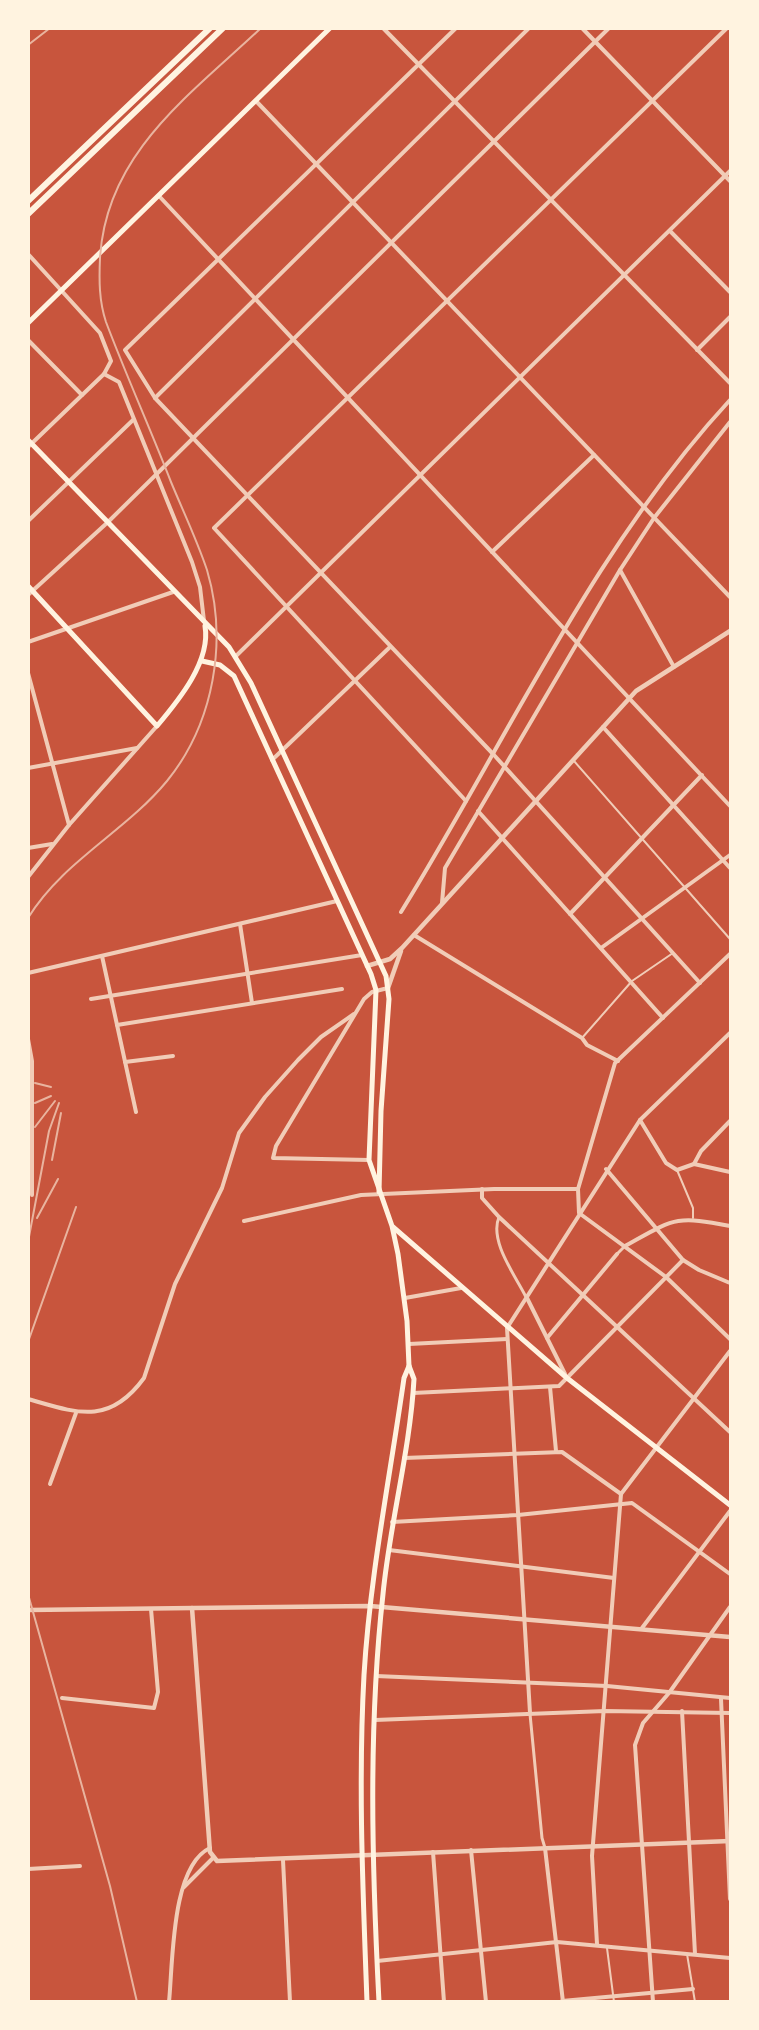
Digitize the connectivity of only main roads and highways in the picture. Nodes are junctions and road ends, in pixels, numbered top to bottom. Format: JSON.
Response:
{"nodes":[{"id":1,"x":210,"y":28,"type":"edge"},
{"id":2,"x":223,"y":28,"type":"edge"},
{"id":3,"x":330,"y":28,"type":"edge"},
{"id":4,"x":28,"y":201,"type":"edge"},
{"id":5,"x":28,"y":214,"type":"edge"},
{"id":6,"x":28,"y":323,"type":"edge"},
{"id":7,"x":30,"y":444,"type":"edge"},
{"id":8,"x":30,"y":591,"type":"edge"},
{"id":9,"x":205,"y":625,"type":"junction"},
{"id":10,"x":202,"y":661,"type":"junction"},
{"id":11,"x":379,"y":1194,"type":"junction"},
{"id":12,"x":392,"y":1226,"type":"junction"},
{"id":13,"x":409,"y":1366,"type":"junction"},
{"id":14,"x":730,"y":1505,"type":"edge"},
{"id":15,"x":368,"y":2001,"type":"edge"},
{"id":16,"x":380,"y":2001,"type":"edge"}],
"edges":[{"from":1,"to":4,"type":"main road"},
{"from":2,"to":5,"type":"main road"},
{"from":3,"to":6,"type":"main road"},
{"from":7,"to":9,"type":"main road"},
{"from":8,"to":10,"type":"main road"},
{"from":9,"to":10,"type":"main road"},
{"from":9,"to":11,"type":"main road"},
{"from":10,"to":11,"type":"main road"},
{"from":11,"to":12,"type":"main road"},
{"from":12,"to":13,"type":"main road"},
{"from":12,"to":14,"type":"main road"},
{"from":13,"to":15,"type":"main road"},
{"from":13,"to":16,"type":"main road"}]}
